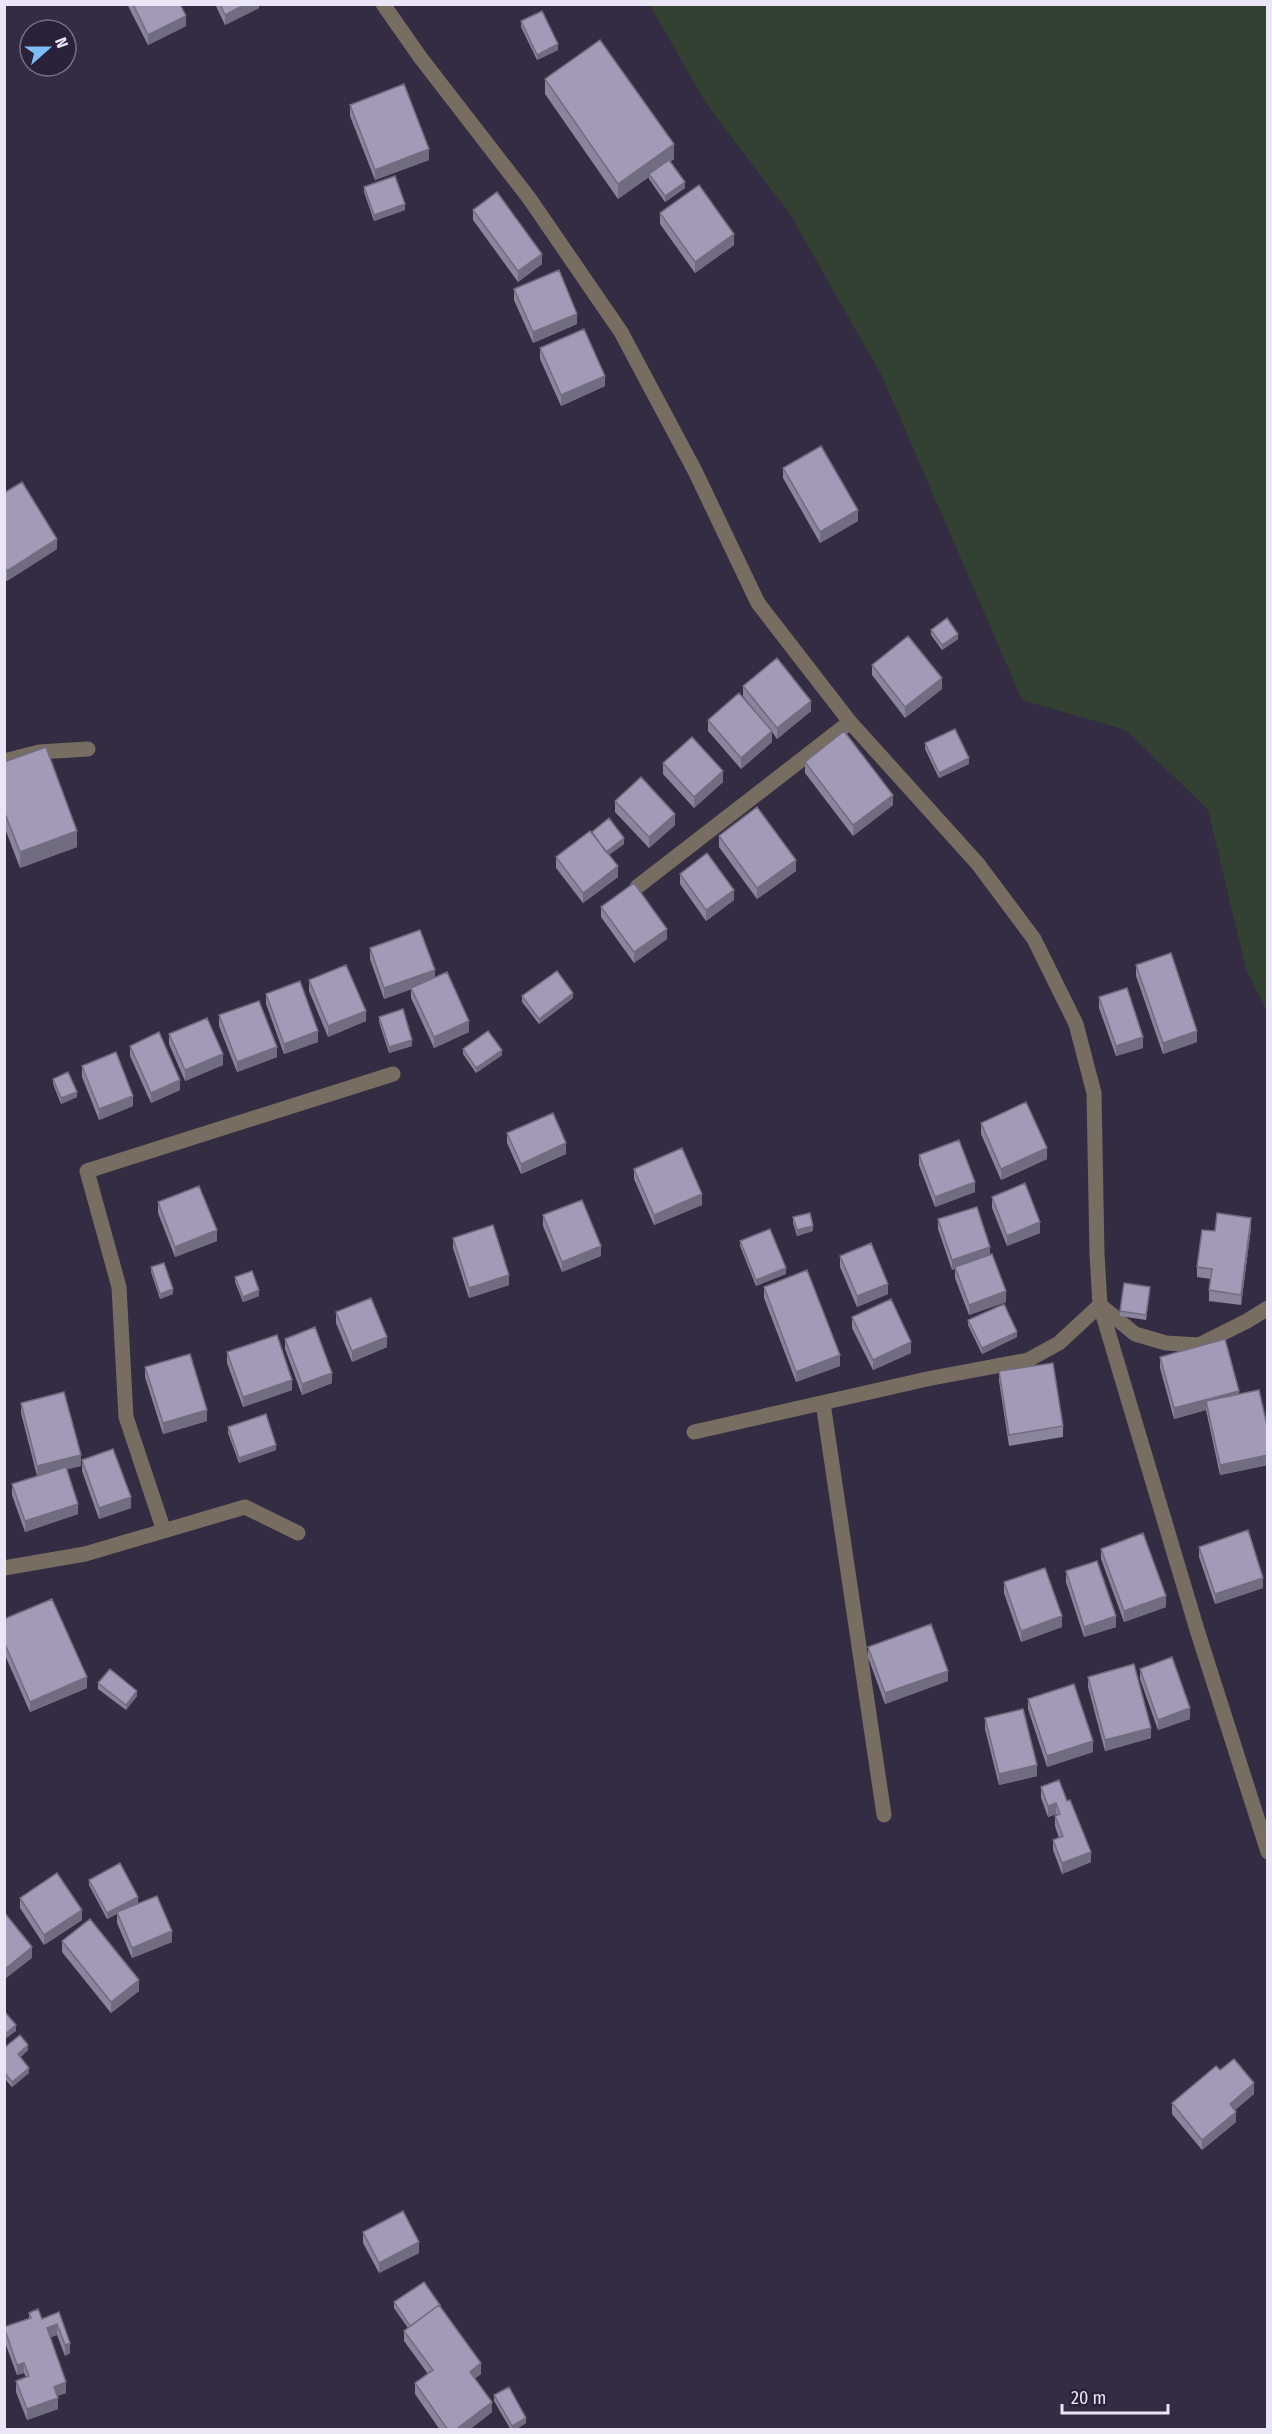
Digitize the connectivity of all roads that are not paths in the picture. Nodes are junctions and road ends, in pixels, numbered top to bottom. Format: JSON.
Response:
{"nodes":[{"id":1,"x":383,"y":4,"type":"edge"},
{"id":2,"x":850,"y":722,"type":"junction"},
{"id":3,"x":88,"y":749,"type":"dead end"},
{"id":4,"x":4,"y":761,"type":"edge"},
{"id":5,"x":637,"y":886,"type":"edge"},
{"id":6,"x":393,"y":1074,"type":"dead end"},
{"id":7,"x":1100,"y":1305,"type":"junction"},
{"id":8,"x":1268,"y":1308,"type":"edge"},
{"id":9,"x":823,"y":1403,"type":"junction"},
{"id":10,"x":694,"y":1432,"type":"dead end"},
{"id":11,"x":164,"y":1531,"type":"junction"},
{"id":12,"x":298,"y":1533,"type":"dead end"},
{"id":13,"x":4,"y":1568,"type":"edge"},
{"id":14,"x":884,"y":1815,"type":"dead end"},
{"id":15,"x":1268,"y":1852,"type":"edge"}],
"edges":[{"from":1,"to":2,"type":"street"},
{"from":2,"to":5,"type":"street"},
{"from":2,"to":7,"type":"street"},
{"from":3,"to":4,"type":"street"},
{"from":6,"to":11,"type":"street"},
{"from":7,"to":8,"type":"street"},
{"from":7,"to":9,"type":"street"},
{"from":7,"to":15,"type":"street"},
{"from":9,"to":10,"type":"street"},
{"from":9,"to":14,"type":"street"},
{"from":11,"to":12,"type":"street"},
{"from":11,"to":13,"type":"street"}]}
